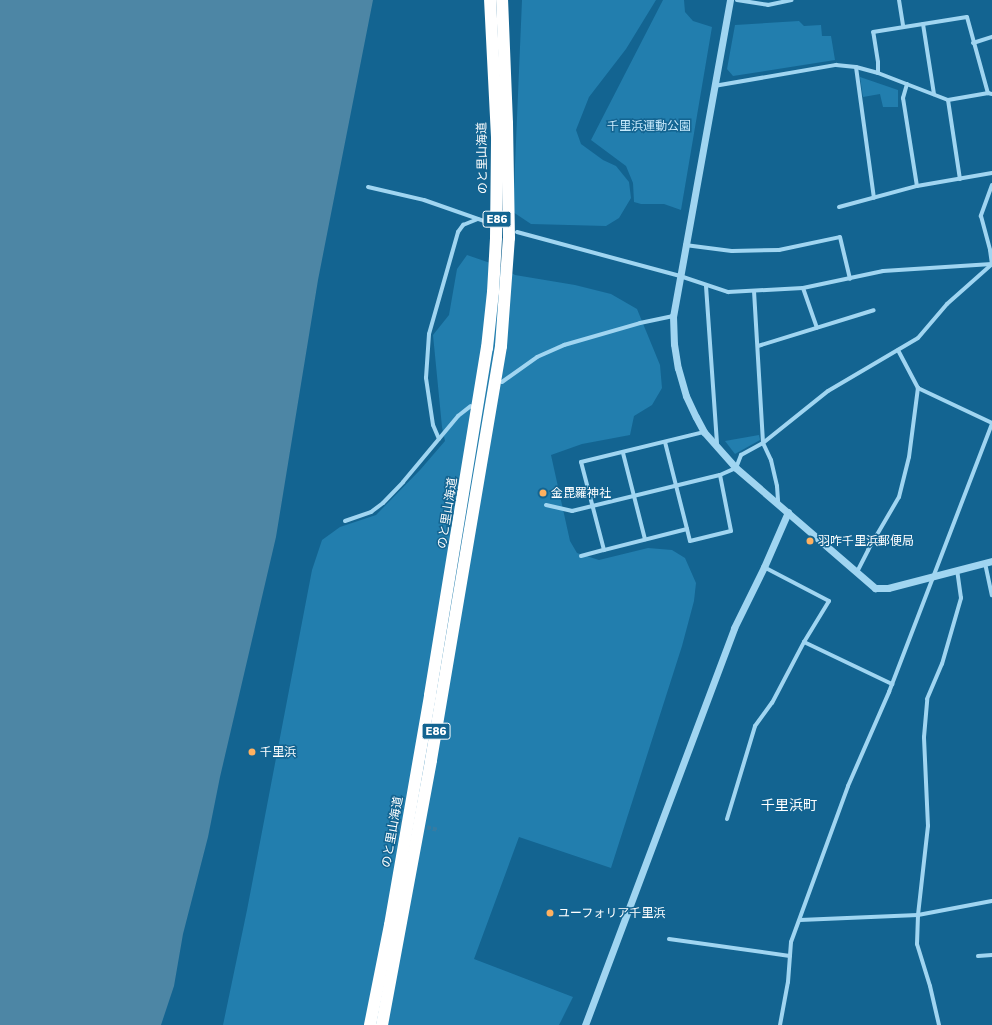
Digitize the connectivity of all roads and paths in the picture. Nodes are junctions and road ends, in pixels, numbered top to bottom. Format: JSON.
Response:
{"nodes":[{"id":1,"x":490,"y":0,"type":"edge"},
{"id":2,"x":502,"y":0,"type":"edge"},
{"id":3,"x":730,"y":0,"type":"edge"},
{"id":4,"x":737,"y":0,"type":"edge"},
{"id":5,"x":791,"y":0,"type":"edge"},
{"id":6,"x":899,"y":0,"type":"edge"},
{"id":7,"x":923,"y":24,"type":"junction"},
{"id":8,"x":903,"y":26,"type":"junction"},
{"id":9,"x":992,"y":37,"type":"edge"},
{"id":10,"x":973,"y":43,"type":"junction"},
{"id":11,"x":856,"y":67,"type":"junction"},
{"id":12,"x":878,"y":73,"type":"junction"},
{"id":13,"x":907,"y":84,"type":"junction"},
{"id":14,"x":714,"y":86,"type":"junction"},
{"id":15,"x":990,"y":93,"type":"edge"},
{"id":16,"x":934,"y":94,"type":"junction"},
{"id":17,"x":948,"y":100,"type":"junction"},
{"id":18,"x":992,"y":172,"type":"edge"},
{"id":19,"x":960,"y":179,"type":"junction"},
{"id":20,"x":992,"y":185,"type":"edge"},
{"id":21,"x":917,"y":186,"type":"junction"},
{"id":22,"x":368,"y":187,"type":"dead end"},
{"id":23,"x":874,"y":198,"type":"junction"},
{"id":24,"x":839,"y":207,"type":"dead end"},
{"id":25,"x":478,"y":219,"type":"junction"},
{"id":26,"x":487,"y":222,"type":"dead end"},
{"id":27,"x":517,"y":232,"type":"dead end"},
{"id":28,"x":686,"y":245,"type":"junction"},
{"id":29,"x":992,"y":264,"type":"edge"},
{"id":30,"x":680,"y":276,"type":"junction"},
{"id":31,"x":850,"y":279,"type":"junction"},
{"id":32,"x":706,"y":286,"type":"junction"},
{"id":33,"x":803,"y":288,"type":"junction"},
{"id":34,"x":754,"y":291,"type":"junction"},
{"id":35,"x":874,"y":310,"type":"dead end"},
{"id":36,"x":673,"y":316,"type":"junction"},
{"id":37,"x":817,"y":328,"type":"junction"},
{"id":38,"x":758,"y":346,"type":"junction"},
{"id":39,"x":898,"y":350,"type":"junction"},
{"id":40,"x":502,"y":382,"type":"dead end"},
{"id":41,"x":918,"y":388,"type":"junction"},
{"id":42,"x":471,"y":406,"type":"dead end"},
{"id":43,"x":704,"y":432,"type":"junction"},
{"id":44,"x":439,"y":439,"type":"junction"},
{"id":45,"x":665,"y":442,"type":"junction"},
{"id":46,"x":763,"y":443,"type":"junction"},
{"id":47,"x":717,"y":448,"type":"junction"},
{"id":48,"x":623,"y":453,"type":"junction"},
{"id":49,"x":736,"y":468,"type":"junction"},
{"id":50,"x":720,"y":475,"type":"junction"},
{"id":51,"x":676,"y":485,"type":"junction"},
{"id":52,"x":635,"y":495,"type":"junction"},
{"id":53,"x":778,"y":502,"type":"junction"},
{"id":54,"x":546,"y":505,"type":"dead end"},
{"id":55,"x":593,"y":505,"type":"junction"},
{"id":56,"x":788,"y":512,"type":"junction"},
{"id":57,"x":345,"y":521,"type":"dead end"},
{"id":58,"x":686,"y":528,"type":"junction"},
{"id":59,"x":645,"y":539,"type":"junction"},
{"id":60,"x":604,"y":550,"type":"junction"},
{"id":61,"x":581,"y":556,"type":"dead end"},
{"id":62,"x":989,"y":562,"type":"edge"},
{"id":63,"x":764,"y":567,"type":"junction"},
{"id":64,"x":957,"y":571,"type":"junction"},
{"id":65,"x":857,"y":572,"type":"junction"},
{"id":66,"x":933,"y":576,"type":"junction"},
{"id":67,"x":992,"y":595,"type":"edge"},
{"id":68,"x":804,"y":642,"type":"junction"},
{"id":69,"x":892,"y":684,"type":"junction"},
{"id":70,"x":727,"y":819,"type":"dead end"},
{"id":71,"x":992,"y":901,"type":"edge"},
{"id":72,"x":918,"y":915,"type":"junction"},
{"id":73,"x":800,"y":920,"type":"junction"},
{"id":74,"x":390,"y":925,"type":"junction"},
{"id":75,"x":669,"y":939,"type":"dead end"},
{"id":76,"x":992,"y":955,"type":"edge"},
{"id":77,"x":790,"y":956,"type":"junction"},
{"id":78,"x":978,"y":956,"type":"dead end"},
{"id":79,"x":393,"y":967,"type":"junction"},
{"id":80,"x":363,"y":1025,"type":"edge"},
{"id":81,"x":370,"y":1025,"type":"edge"},
{"id":82,"x":382,"y":1025,"type":"edge"},
{"id":83,"x":388,"y":1025,"type":"edge"},
{"id":84,"x":585,"y":1025,"type":"edge"},
{"id":85,"x":780,"y":1025,"type":"edge"},
{"id":86,"x":939,"y":1025,"type":"edge"}],
"edges":[{"from":1,"to":74,"type":"highway","name":"のと里山海道","number":"E86"},
{"from":2,"to":79,"type":"highway","number":"E86"},
{"from":3,"to":14,"type":"street"},
{"from":4,"to":5,"type":"street"},
{"from":6,"to":8,"type":"street"},
{"from":7,"to":8,"type":"street"},
{"from":7,"to":10,"type":"street"},
{"from":7,"to":16,"type":"street"},
{"from":8,"to":12,"type":"street"},
{"from":9,"to":10,"type":"street"},
{"from":10,"to":15,"type":"street"},
{"from":11,"to":12,"type":"street"},
{"from":11,"to":14,"type":"street"},
{"from":11,"to":23,"type":"street"},
{"from":12,"to":13,"type":"street"},
{"from":13,"to":16,"type":"street"},
{"from":13,"to":21,"type":"street"},
{"from":14,"to":28,"type":"street"},
{"from":15,"to":17,"type":"street"},
{"from":16,"to":17,"type":"street"},
{"from":17,"to":19,"type":"street"},
{"from":18,"to":19,"type":"street"},
{"from":19,"to":21,"type":"street"},
{"from":20,"to":29,"type":"street"},
{"from":21,"to":23,"type":"street"},
{"from":22,"to":25,"type":"street"},
{"from":23,"to":24,"type":"street"},
{"from":25,"to":26,"type":"street"},
{"from":25,"to":44,"type":"street"},
{"from":27,"to":30,"type":"street"},
{"from":28,"to":30,"type":"street"},
{"from":28,"to":31,"type":"street"},
{"from":29,"to":31,"type":"street"},
{"from":29,"to":39,"type":"street"},
{"from":30,"to":32,"type":"street"},
{"from":30,"to":36,"type":"street"},
{"from":31,"to":33,"type":"street"},
{"from":32,"to":34,"type":"street"},
{"from":32,"to":47,"type":"street"},
{"from":33,"to":34,"type":"street"},
{"from":33,"to":37,"type":"street"},
{"from":34,"to":38,"type":"street"},
{"from":35,"to":37,"type":"street"},
{"from":36,"to":40,"type":"street"},
{"from":36,"to":43,"type":"street"},
{"from":37,"to":38,"type":"street"},
{"from":38,"to":46,"type":"street"},
{"from":39,"to":41,"type":"street"},
{"from":39,"to":46,"type":"street"},
{"from":41,"to":65,"type":"street"},
{"from":41,"to":66,"type":"street"},
{"from":42,"to":44,"type":"street"},
{"from":43,"to":45,"type":"street"},
{"from":43,"to":47,"type":"street"},
{"from":44,"to":57,"type":"street"},
{"from":45,"to":48,"type":"street"},
{"from":45,"to":51,"type":"street"},
{"from":46,"to":49,"type":"street"},
{"from":46,"to":53,"type":"street"},
{"from":47,"to":49,"type":"street"},
{"from":48,"to":52,"type":"street"},
{"from":48,"to":55,"type":"street"},
{"from":49,"to":50,"type":"street"},
{"from":49,"to":53,"type":"street"},
{"from":50,"to":51,"type":"street"},
{"from":50,"to":58,"type":"street"},
{"from":51,"to":52,"type":"street"},
{"from":51,"to":58,"type":"street"},
{"from":52,"to":55,"type":"street"},
{"from":52,"to":59,"type":"street"},
{"from":53,"to":56,"type":"street"},
{"from":54,"to":55,"type":"street"},
{"from":55,"to":60,"type":"street"},
{"from":56,"to":63,"type":"street"},
{"from":56,"to":65,"type":"street"},
{"from":58,"to":59,"type":"street"},
{"from":59,"to":60,"type":"street"},
{"from":60,"to":61,"type":"street"},
{"from":62,"to":64,"type":"street"},
{"from":62,"to":67,"type":"street"},
{"from":63,"to":68,"type":"street"},
{"from":63,"to":84,"type":"street"},
{"from":64,"to":66,"type":"street"},
{"from":64,"to":72,"type":"street"},
{"from":65,"to":66,"type":"street"},
{"from":66,"to":69,"type":"street"},
{"from":68,"to":69,"type":"street"},
{"from":68,"to":70,"type":"street"},
{"from":69,"to":73,"type":"street"},
{"from":71,"to":72,"type":"street"},
{"from":72,"to":73,"type":"street"},
{"from":72,"to":86,"type":"street"},
{"from":73,"to":77,"type":"street"},
{"from":74,"to":80,"type":"highway"},
{"from":74,"to":81,"type":"highway","name":"のと里山海道","number":"E86"},
{"from":75,"to":77,"type":"street"},
{"from":76,"to":78,"type":"street"},
{"from":77,"to":85,"type":"street"},
{"from":79,"to":82,"type":"highway","number":"E86"},
{"from":79,"to":83,"type":"highway"}]}
